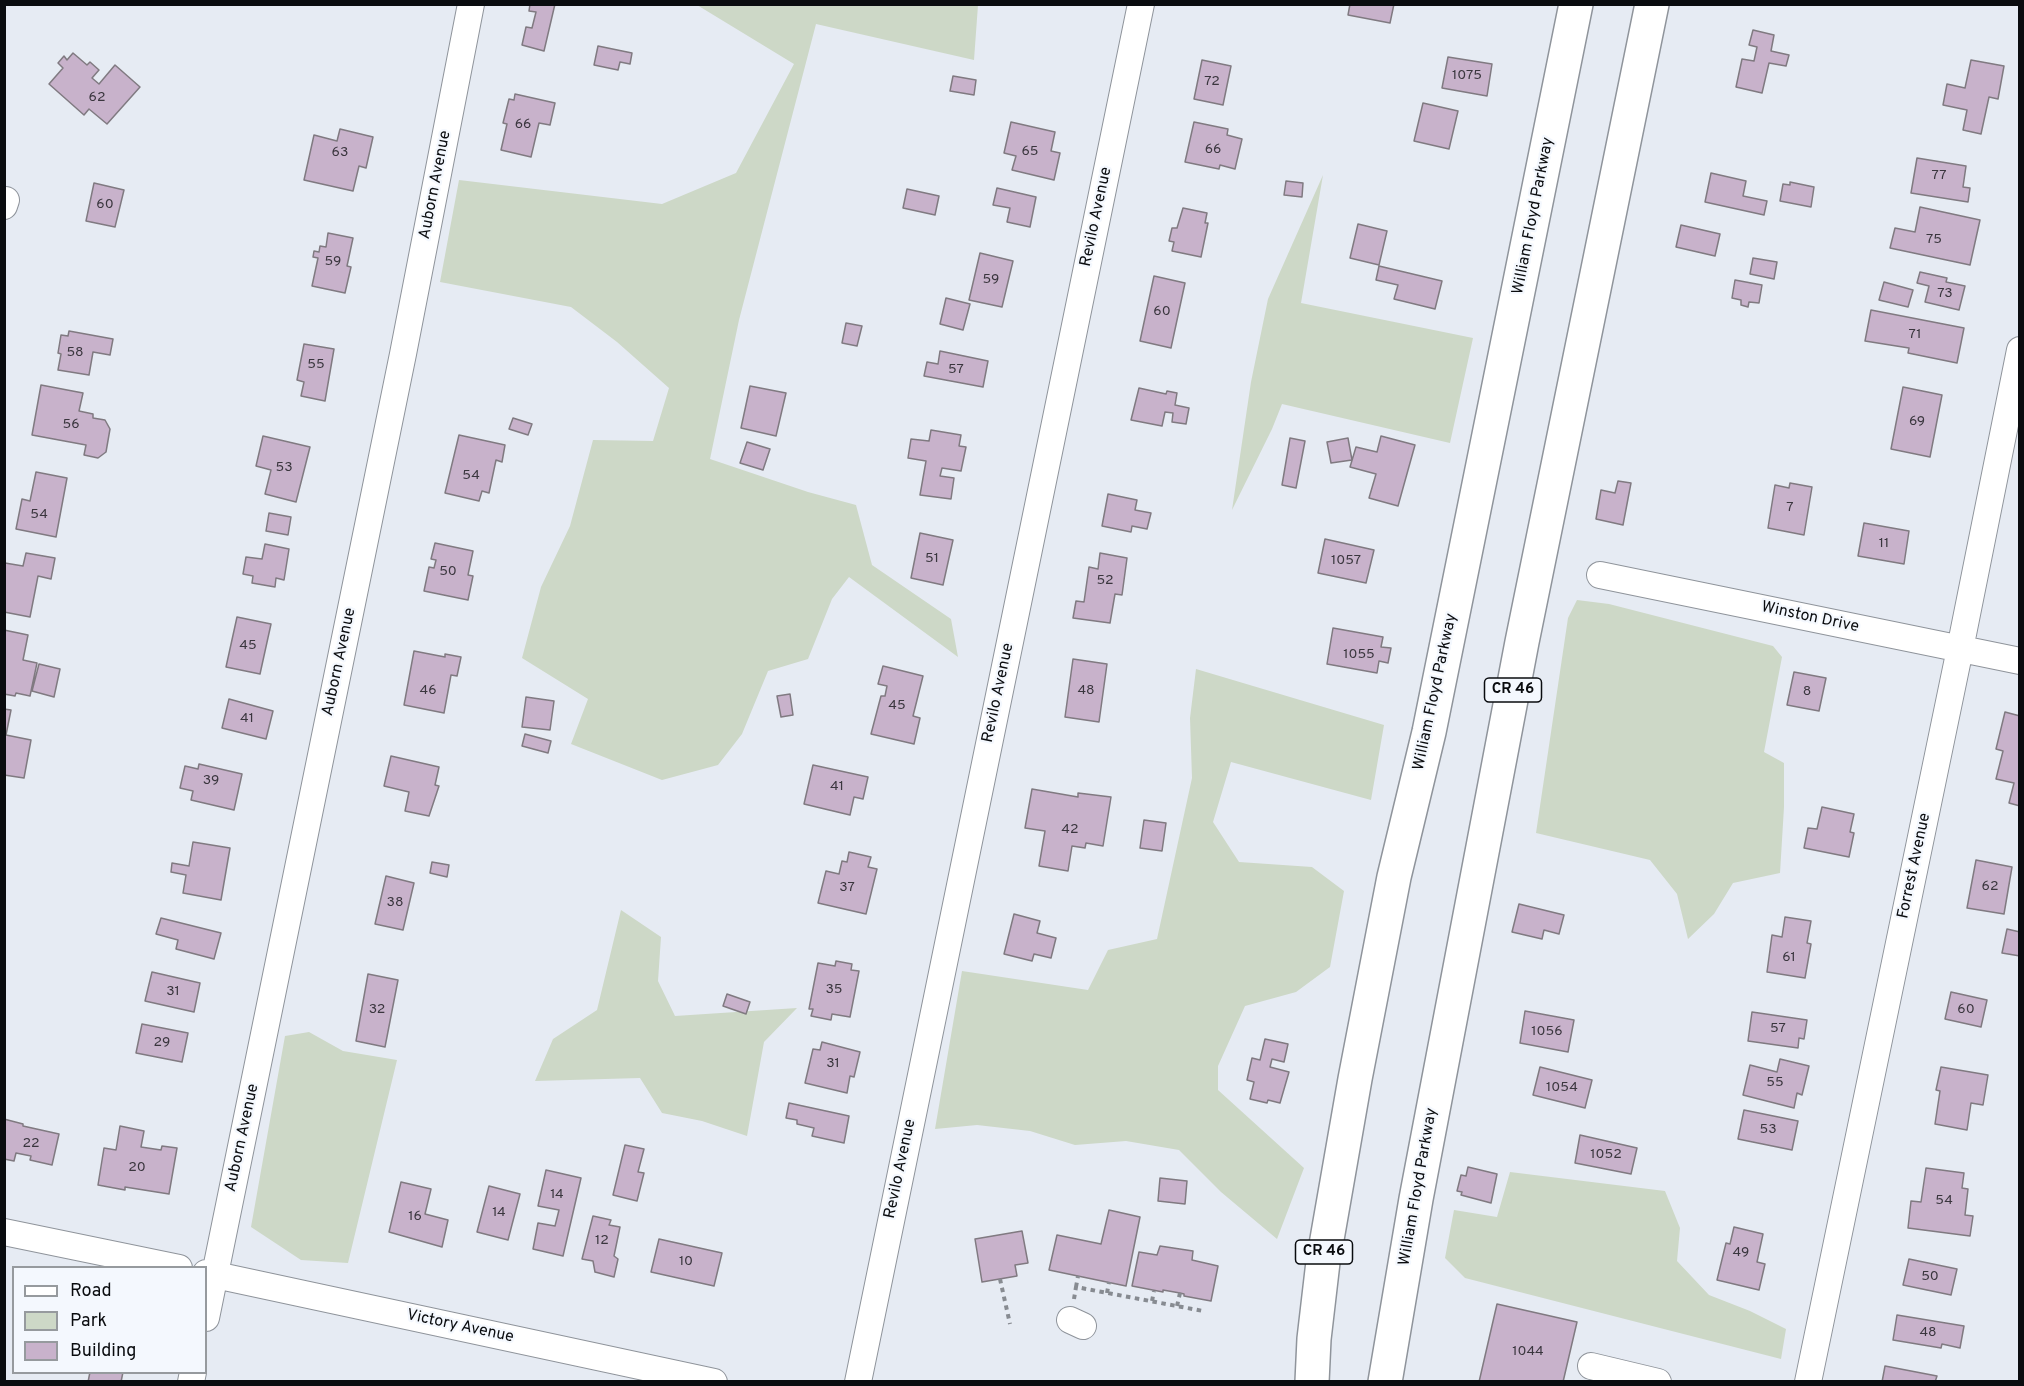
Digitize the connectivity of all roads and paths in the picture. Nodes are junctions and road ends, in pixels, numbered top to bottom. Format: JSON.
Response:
{"nodes":[{"id":1,"x":471,"y":4,"type":"edge"},
{"id":2,"x":1141,"y":4,"type":"edge"},
{"id":3,"x":1576,"y":4,"type":"edge"},
{"id":4,"x":1652,"y":4,"type":"edge"},
{"id":5,"x":2019,"y":350,"type":"edge"},
{"id":6,"x":1600,"y":575,"type":"dead end"},
{"id":7,"x":1960,"y":649,"type":"junction"},
{"id":8,"x":2019,"y":661,"type":"edge"},
{"id":9,"x":4,"y":1232,"type":"edge"},
{"id":10,"x":169,"y":1266,"type":"edge"},
{"id":11,"x":210,"y":1274,"type":"edge"},
{"id":12,"x":1078,"y":1276,"type":"dead end"},
{"id":13,"x":1000,"y":1279,"type":"dead end"},
{"id":14,"x":1109,"y":1282,"type":"dead end"},
{"id":15,"x":1076,"y":1287,"type":"junction"},
{"id":16,"x":1154,"y":1291,"type":"dead end"},
{"id":17,"x":1107,"y":1293,"type":"junction"},
{"id":18,"x":1180,"y":1293,"type":"dead end"},
{"id":19,"x":1152,"y":1301,"type":"junction"},
{"id":20,"x":1177,"y":1306,"type":"junction"},
{"id":21,"x":207,"y":1307,"type":"edge"},
{"id":22,"x":1203,"y":1311,"type":"dead end"},
{"id":23,"x":1077,"y":1323,"type":"dead end"},
{"id":24,"x":1010,"y":1324,"type":"dead end"},
{"id":25,"x":1591,"y":1366,"type":"dead end"},
{"id":26,"x":714,"y":1382,"type":"edge"},
{"id":27,"x":858,"y":1382,"type":"edge"},
{"id":28,"x":1312,"y":1382,"type":"edge"},
{"id":29,"x":1385,"y":1382,"type":"edge"},
{"id":30,"x":1658,"y":1382,"type":"edge"},
{"id":31,"x":1808,"y":1382,"type":"edge"}],
"edges":[{"from":1,"to":11,"type":"street","name":"Auborn Avenue"},
{"from":2,"to":27,"type":"street","name":"Revilo Avenue"},
{"from":3,"to":28,"type":"highway","name":"William Floyd Parkway","number":"CR 46"},
{"from":4,"to":29,"type":"highway","name":"William Floyd Parkway","number":"CR 46"},
{"from":5,"to":7,"type":"street","name":"Forrest Avenue"},
{"from":6,"to":7,"type":"street","name":"Winston Drive"},
{"from":7,"to":8,"type":"street","name":"Winston Drive"},
{"from":7,"to":31,"type":"street","name":"Forrest Avenue"},
{"from":9,"to":10,"type":"street"},
{"from":11,"to":21,"type":"street","name":"Auborn Avenue"},
{"from":11,"to":26,"type":"street","name":"Victory Avenue"},
{"from":12,"to":15,"type":"path"},
{"from":13,"to":24,"type":"path"},
{"from":14,"to":17,"type":"path"},
{"from":15,"to":17,"type":"path"},
{"from":15,"to":23,"type":"path"},
{"from":16,"to":19,"type":"path"},
{"from":17,"to":19,"type":"path"},
{"from":18,"to":20,"type":"path"},
{"from":19,"to":20,"type":"path"},
{"from":20,"to":22,"type":"path"},
{"from":25,"to":30,"type":"street"}]}
